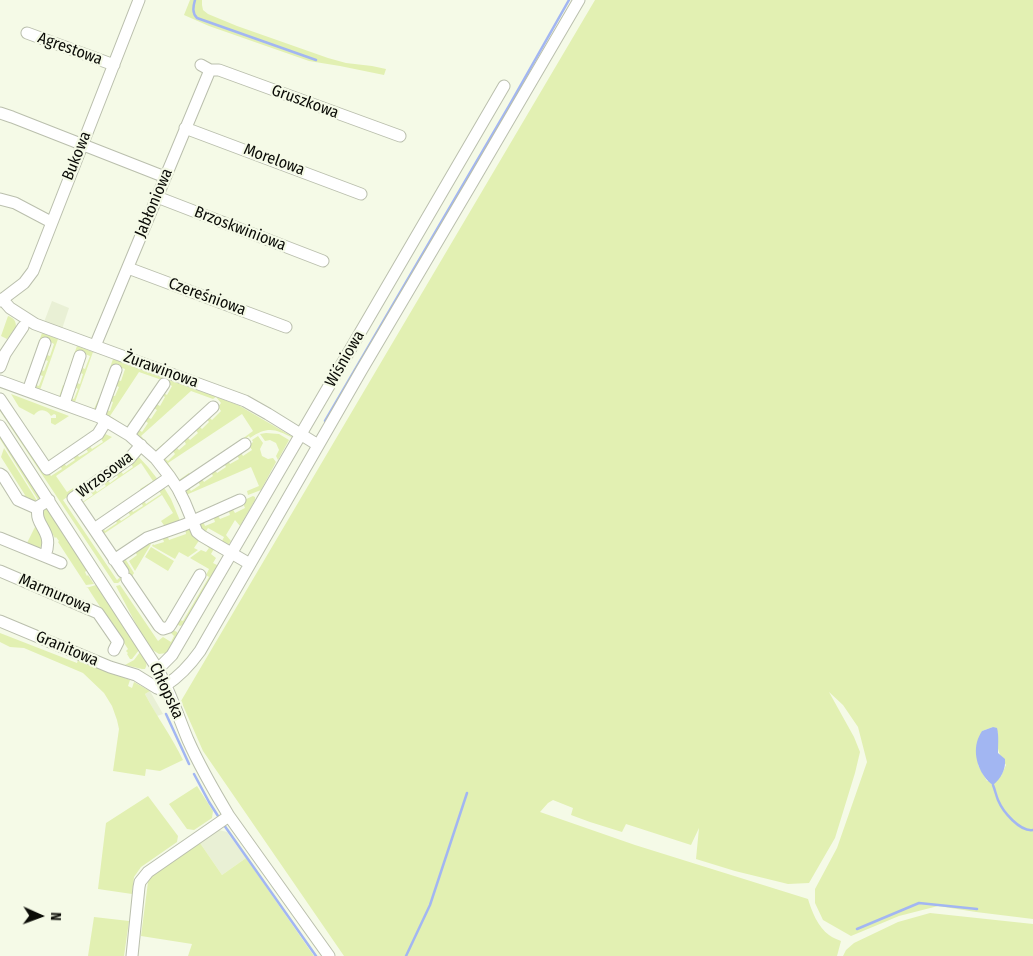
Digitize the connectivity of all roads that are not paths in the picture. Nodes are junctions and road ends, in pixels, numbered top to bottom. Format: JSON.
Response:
{"nodes":[{"id":1,"x":139,"y":0,"type":"edge"},
{"id":2,"x":579,"y":0,"type":"edge"},
{"id":3,"x":27,"y":33,"type":"dead end"},
{"id":4,"x":114,"y":65,"type":"junction"},
{"id":5,"x":205,"y":67,"type":"joint"},
{"id":6,"x":504,"y":86,"type":"dead end"},
{"id":7,"x":0,"y":113,"type":"edge"},
{"id":8,"x":186,"y":128,"type":"junction"},
{"id":9,"x":400,"y":136,"type":"dead end"},
{"id":10,"x":82,"y":144,"type":"junction"},
{"id":11,"x":166,"y":177,"type":"junction"},
{"id":12,"x":361,"y":194,"type":"dead end"},
{"id":13,"x":157,"y":197,"type":"junction"},
{"id":14,"x":0,"y":199,"type":"edge"},
{"id":15,"x":52,"y":222,"type":"junction"},
{"id":16,"x":323,"y":261,"type":"dead end"},
{"id":17,"x":128,"y":268,"type":"junction"},
{"id":18,"x":1,"y":300,"type":"edge"},
{"id":19,"x":23,"y":327,"type":"dead end"},
{"id":20,"x":286,"y":327,"type":"dead end"},
{"id":21,"x":45,"y":343,"type":"dead end"},
{"id":22,"x":95,"y":346,"type":"junction"},
{"id":23,"x":80,"y":356,"type":"dead end"},
{"id":24,"x":0,"y":367,"type":"edge"},
{"id":25,"x":116,"y":370,"type":"dead end"},
{"id":26,"x":0,"y":381,"type":"edge"},
{"id":27,"x":164,"y":384,"type":"dead end"},
{"id":28,"x":28,"y":391,"type":"junction"},
{"id":29,"x":0,"y":399,"type":"edge"},
{"id":30,"x":64,"y":404,"type":"junction"},
{"id":31,"x":213,"y":408,"type":"dead end"},
{"id":32,"x":102,"y":419,"type":"junction"},
{"id":33,"x":0,"y":426,"type":"edge"},
{"id":34,"x":301,"y":434,"type":"junction"},
{"id":35,"x":130,"y":435,"type":"junction"},
{"id":36,"x":245,"y":444,"type":"dead end"},
{"id":37,"x":142,"y":445,"type":"junction"},
{"id":38,"x":318,"y":445,"type":"junction"},
{"id":39,"x":156,"y":459,"type":"junction"},
{"id":40,"x":0,"y":474,"type":"edge"},
{"id":41,"x":170,"y":477,"type":"junction"},
{"id":42,"x":178,"y":489,"type":"junction"},
{"id":43,"x":49,"y":500,"type":"junction"},
{"id":44,"x":240,"y":500,"type":"dead end"},
{"id":45,"x":38,"y":508,"type":"junction"},
{"id":46,"x":193,"y":521,"type":"junction"},
{"id":47,"x":94,"y":529,"type":"junction"},
{"id":48,"x":0,"y":538,"type":"edge"},
{"id":49,"x":232,"y":553,"type":"junction"},
{"id":50,"x":45,"y":556,"type":"junction"},
{"id":51,"x":114,"y":560,"type":"junction"},
{"id":52,"x":61,"y":563,"type":"dead end"},
{"id":53,"x":250,"y":564,"type":"junction"},
{"id":54,"x":0,"y":571,"type":"edge"},
{"id":55,"x":200,"y":575,"type":"dead end"},
{"id":56,"x":0,"y":621,"type":"edge"},
{"id":57,"x":171,"y":624,"type":"junction"},
{"id":58,"x":183,"y":636,"type":"junction"},
{"id":59,"x":114,"y":650,"type":"dead end"},
{"id":60,"x":159,"y":667,"type":"junction"},
{"id":61,"x":136,"y":675,"type":"junction"},
{"id":62,"x":168,"y":689,"type":"junction"},
{"id":63,"x":230,"y":816,"type":"junction"},
{"id":64,"x":132,"y":956,"type":"edge"},
{"id":65,"x":329,"y":956,"type":"edge"}],
"edges":[{"from":1,"to":4,"type":"street","name":"Bukowa"},
{"from":2,"to":38,"type":"street"},
{"from":3,"to":4,"type":"street","name":"Agrestowa"},
{"from":4,"to":10,"type":"street","name":"Bukowa"},
{"from":5,"to":8,"type":"street","name":"Jabłoniowa"},
{"from":5,"to":9,"type":"street","name":"Gruszkowa"},
{"from":6,"to":34,"type":"street","name":"Wiśniowa"},
{"from":7,"to":10,"type":"street"},
{"from":8,"to":11,"type":"street","name":"Jabłoniowa"},
{"from":8,"to":12,"type":"street","name":"Morelowa"},
{"from":10,"to":11,"type":"street"},
{"from":10,"to":15,"type":"street","name":"Bukowa"},
{"from":11,"to":13,"type":"street","name":"Jabłoniowa"},
{"from":13,"to":16,"type":"street","name":"Brzoskwiniowa"},
{"from":13,"to":17,"type":"street","name":"Jabłoniowa"},
{"from":14,"to":15,"type":"street"},
{"from":15,"to":18,"type":"street","name":"Bukowa"},
{"from":17,"to":20,"type":"street","name":"Czereśniowa"},
{"from":17,"to":22,"type":"street","name":"Jabłoniowa"},
{"from":18,"to":22,"type":"street","name":"Żurawinowa"},
{"from":19,"to":24,"type":"street"},
{"from":21,"to":28,"type":"street"},
{"from":22,"to":34,"type":"street","name":"Żurawinowa"},
{"from":23,"to":30,"type":"street"},
{"from":25,"to":32,"type":"street"},
{"from":26,"to":28,"type":"street","name":"Wrzosowa"},
{"from":27,"to":35,"type":"street","name":"Wrzosowa"},
{"from":28,"to":30,"type":"street","name":"Wrzosowa"},
{"from":29,"to":32,"type":"street"},
{"from":30,"to":32,"type":"street","name":"Wrzosowa"},
{"from":31,"to":39,"type":"street","name":"Wrzosowa"},
{"from":32,"to":35,"type":"street","name":"Wrzosowa"},
{"from":33,"to":43,"type":"street","name":"Chłopska"},
{"from":34,"to":38,"type":"street","name":"Żurawinowa"},
{"from":34,"to":49,"type":"street","name":"Wiśniowa"},
{"from":35,"to":37,"type":"street","name":"Wrzosowa"},
{"from":36,"to":42,"type":"street"},
{"from":37,"to":39,"type":"street","name":"Wrzosowa"},
{"from":37,"to":47,"type":"street","name":"Wrzosowa"},
{"from":38,"to":53,"type":"street"},
{"from":39,"to":41,"type":"street","name":"Wrzosowa"},
{"from":40,"to":45,"type":"street"},
{"from":41,"to":42,"type":"street","name":"Wrzosowa"},
{"from":41,"to":47,"type":"street"},
{"from":42,"to":46,"type":"street","name":"Wrzosowa"},
{"from":43,"to":45,"type":"street"},
{"from":43,"to":60,"type":"street","name":"Chłopska"},
{"from":44,"to":46,"type":"street"},
{"from":45,"to":50,"type":"street"},
{"from":46,"to":49,"type":"street","name":"Wrzosowa"},
{"from":46,"to":51,"type":"street"},
{"from":47,"to":51,"type":"street","name":"Wrzosowa"},
{"from":48,"to":50,"type":"street"},
{"from":49,"to":53,"type":"street","name":"Wrzosowa"},
{"from":49,"to":58,"type":"street","name":"Wiśniowa"},
{"from":50,"to":52,"type":"street"},
{"from":51,"to":57,"type":"street","name":"Wrzosowa"},
{"from":53,"to":62,"type":"street"},
{"from":54,"to":59,"type":"street","name":"Marmurowa"},
{"from":55,"to":57,"type":"street"},
{"from":56,"to":61,"type":"street","name":"Granitowa"},
{"from":57,"to":58,"type":"street"},
{"from":58,"to":60,"type":"street","name":"Wiśniowa"},
{"from":60,"to":61,"type":"street"},
{"from":60,"to":62,"type":"street","name":"Chłopska"},
{"from":61,"to":62,"type":"street","name":"Granitowa"},
{"from":62,"to":63,"type":"street","name":"Chłopska"},
{"from":63,"to":64,"type":"street"},
{"from":63,"to":65,"type":"street","name":"Chłopska"}]}
